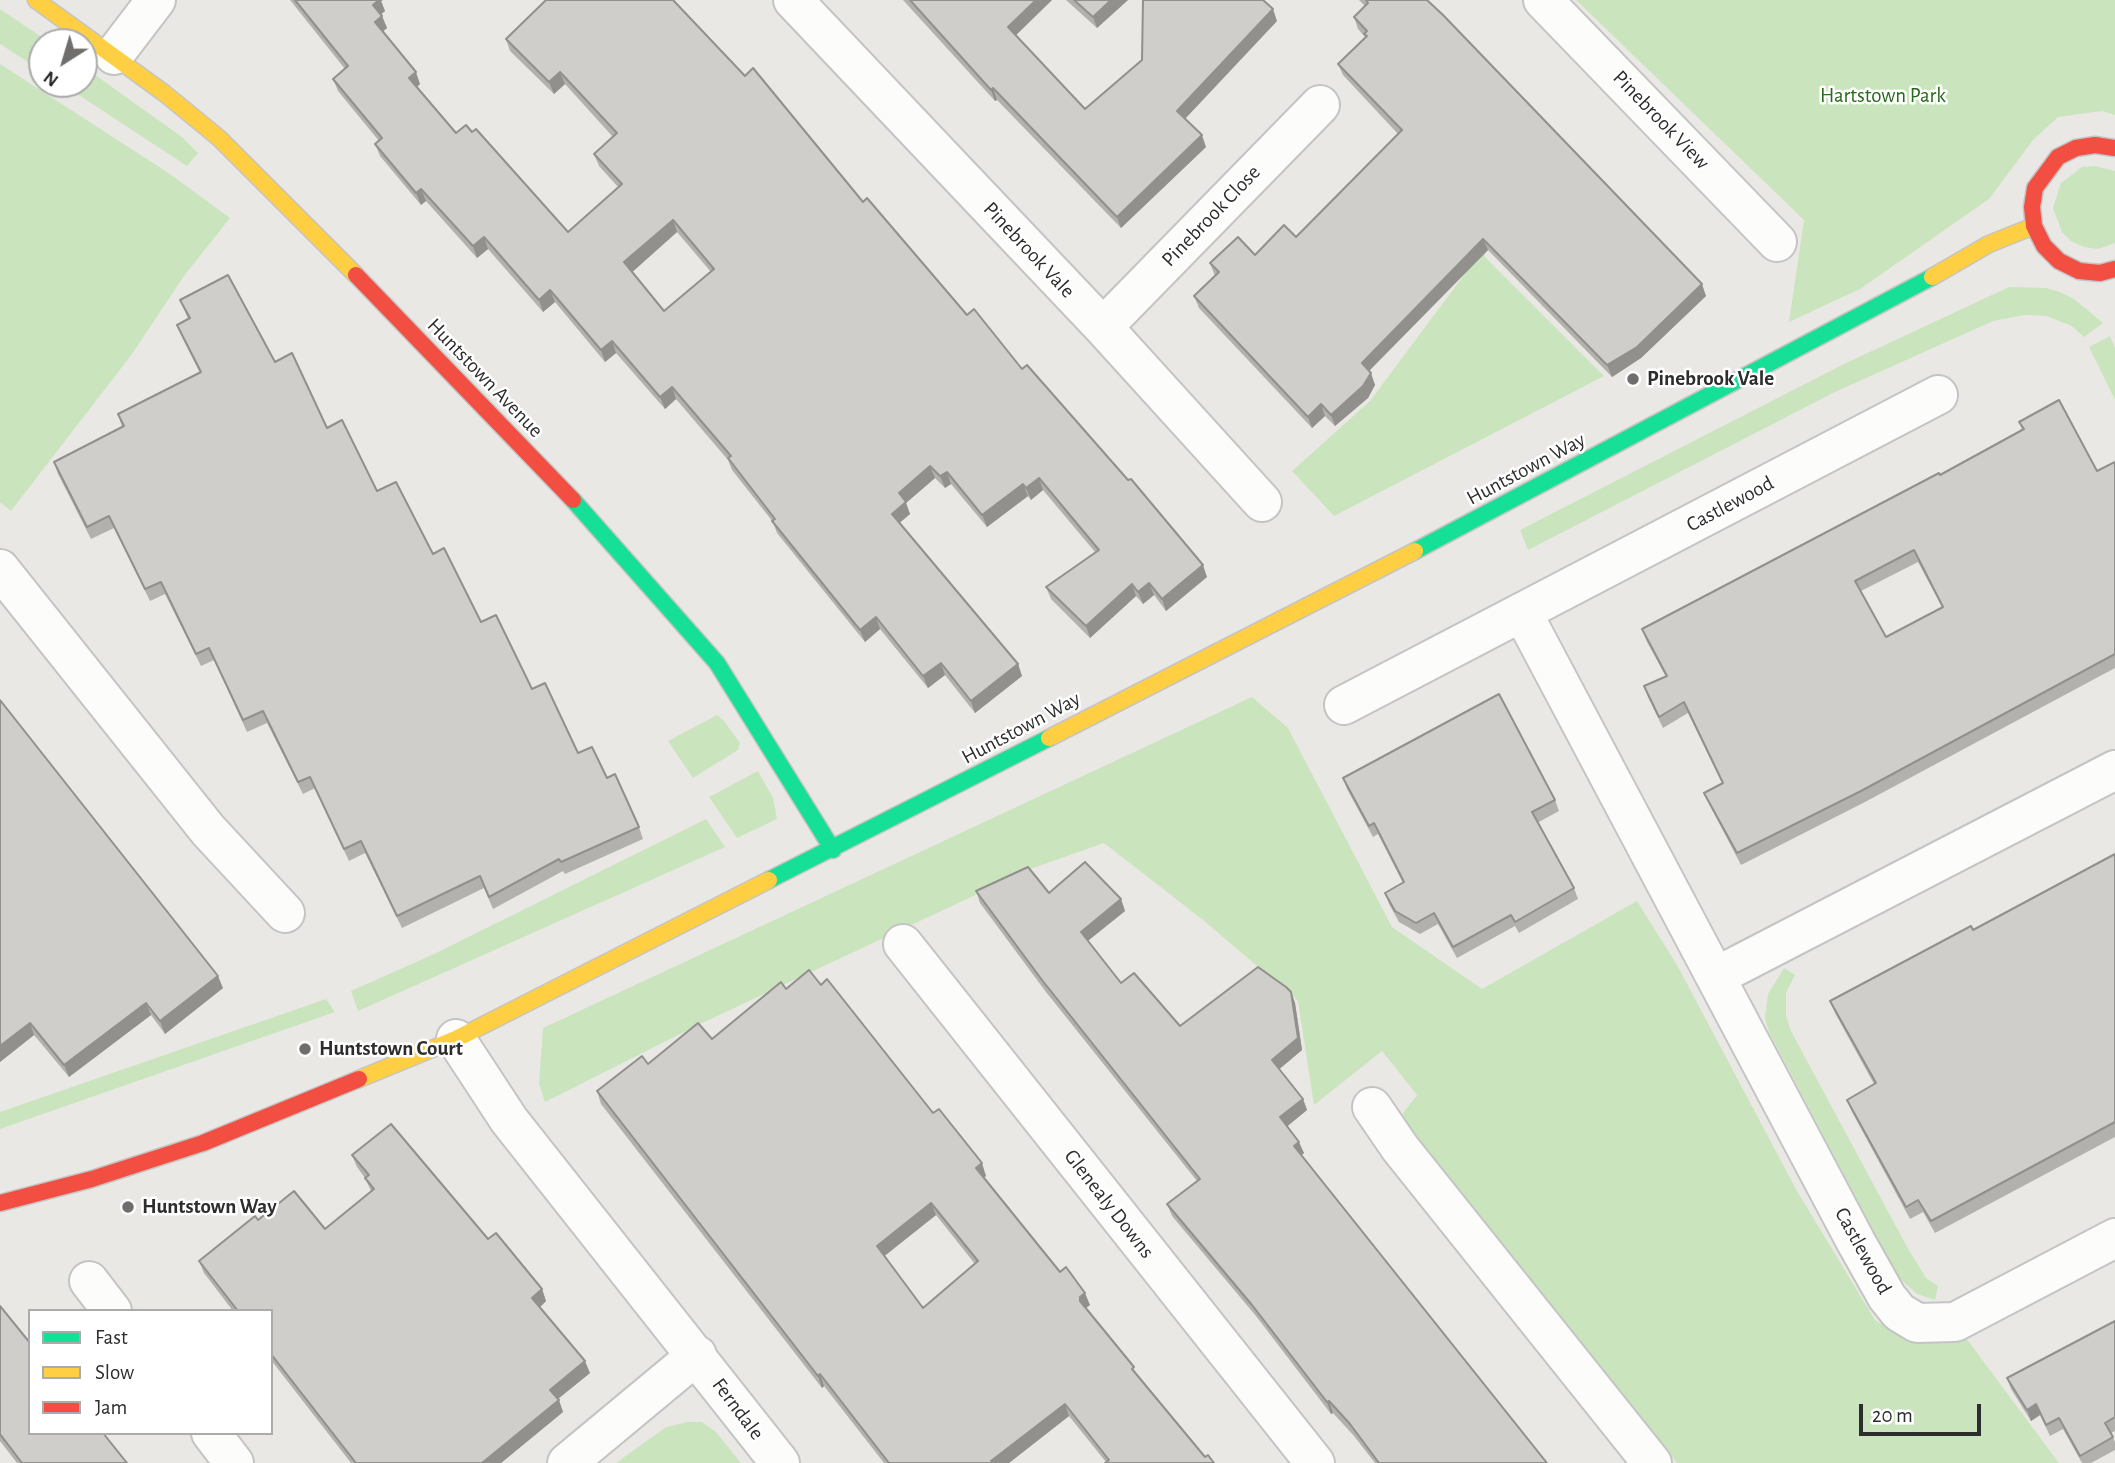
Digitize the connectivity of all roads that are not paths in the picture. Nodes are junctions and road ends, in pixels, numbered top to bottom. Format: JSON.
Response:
{"nodes":[{"id":1,"x":36,"y":0,"type":"edge"},
{"id":2,"x":156,"y":0,"type":"edge"},
{"id":3,"x":1543,"y":0,"type":"edge"},
{"id":4,"x":798,"y":2,"type":"edge"},
{"id":5,"x":114,"y":55,"type":"junction"},
{"id":6,"x":1320,"y":105,"type":"dead end"},
{"id":7,"x":2115,"y":148,"type":"edge"},
{"id":8,"x":2034,"y":226,"type":"junction"},
{"id":9,"x":1777,"y":242,"type":"dead end"},
{"id":10,"x":2115,"y":269,"type":"edge"},
{"id":11,"x":1102,"y":327,"type":"junction"},
{"id":12,"x":1938,"y":395,"type":"dead end"},
{"id":13,"x":1262,"y":502,"type":"dead end"},
{"id":14,"x":0,"y":569,"type":"edge"},
{"id":15,"x":1522,"y":612,"type":"junction"},
{"id":16,"x":1344,"y":705,"type":"dead end"},
{"id":17,"x":2115,"y":770,"type":"edge"},
{"id":18,"x":833,"y":849,"type":"junction"},
{"id":19,"x":285,"y":913,"type":"dead end"},
{"id":20,"x":903,"y":944,"type":"dead end"},
{"id":21,"x":1717,"y":976,"type":"junction"},
{"id":22,"x":456,"y":1039,"type":"junction"},
{"id":23,"x":1372,"y":1107,"type":"dead end"},
{"id":24,"x":0,"y":1203,"type":"edge"},
{"id":25,"x":2115,"y":1238,"type":"edge"},
{"id":26,"x":89,"y":1281,"type":"dead end"},
{"id":27,"x":110,"y":1309,"type":"edge"},
{"id":28,"x":697,"y":1355,"type":"junction"},
{"id":29,"x":213,"y":1435,"type":"edge"},
{"id":30,"x":234,"y":1463,"type":"edge"},
{"id":31,"x":568,"y":1463,"type":"edge"},
{"id":32,"x":780,"y":1463,"type":"edge"},
{"id":33,"x":1314,"y":1463,"type":"edge"},
{"id":34,"x":1652,"y":1463,"type":"edge"}],
"edges":[{"from":1,"to":5,"type":"street","name":"Huntstown Avenue"},
{"from":2,"to":5,"type":"street"},
{"from":3,"to":9,"type":"street","name":"Pinebrook View"},
{"from":4,"to":11,"type":"street","name":"Pinebrook Vale"},
{"from":5,"to":18,"type":"street","name":"Huntstown Avenue"},
{"from":6,"to":11,"type":"street","name":"Pinebrook Close"},
{"from":7,"to":8,"type":"street"},
{"from":8,"to":10,"type":"street"},
{"from":8,"to":18,"type":"street","name":"Huntstown Way"},
{"from":11,"to":13,"type":"street","name":"Pinebrook Vale"},
{"from":12,"to":15,"type":"street","name":"Castlewood"},
{"from":14,"to":19,"type":"street"},
{"from":15,"to":16,"type":"street","name":"Castlewood"},
{"from":15,"to":21,"type":"street","name":"Castlewood"},
{"from":17,"to":21,"type":"street"},
{"from":18,"to":22,"type":"street","name":"Huntstown Way"},
{"from":20,"to":33,"type":"street","name":"Glenealy Downs"},
{"from":21,"to":25,"type":"street","name":"Castlewood"},
{"from":22,"to":24,"type":"street","name":"Huntstown Way"},
{"from":22,"to":28,"type":"street","name":"Ferndale"},
{"from":23,"to":34,"type":"street"},
{"from":26,"to":27,"type":"street"},
{"from":28,"to":31,"type":"street"},
{"from":28,"to":32,"type":"street","name":"Ferndale"},
{"from":29,"to":30,"type":"street"}]}
